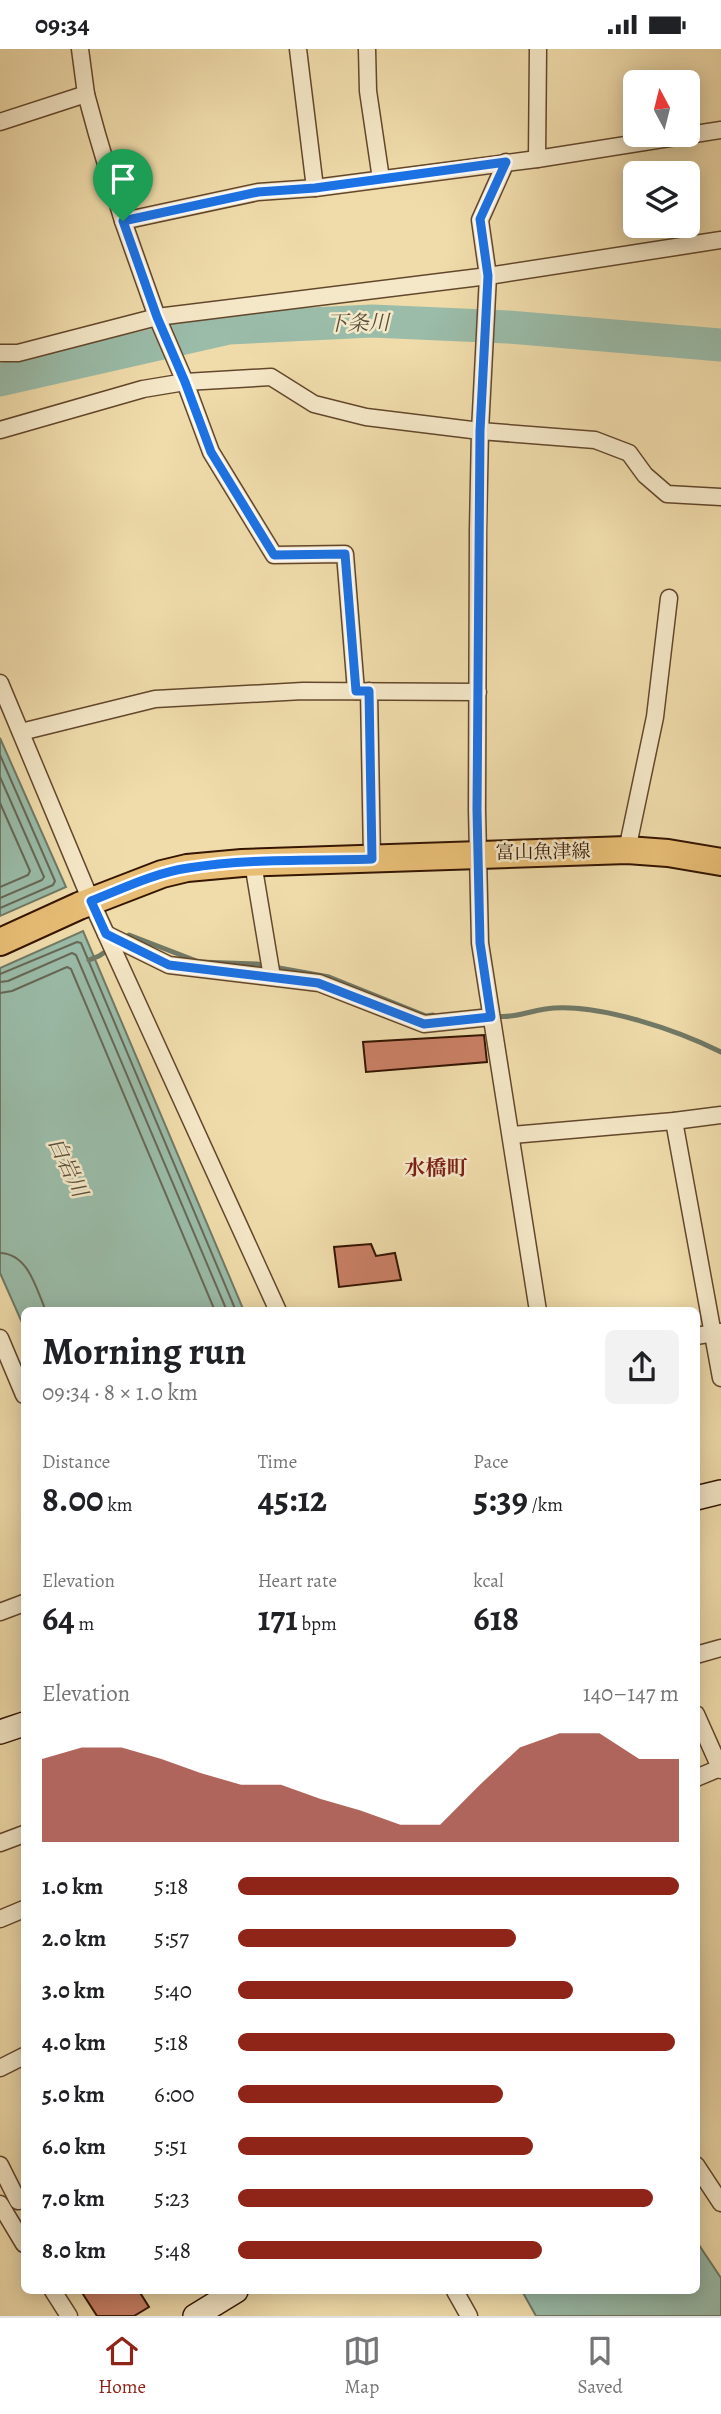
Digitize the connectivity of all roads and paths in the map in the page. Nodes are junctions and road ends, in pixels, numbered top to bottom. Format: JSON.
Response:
{"nodes":[{"id":1,"x":80,"y":49,"type":"edge"},
{"id":2,"x":298,"y":49,"type":"edge"},
{"id":3,"x":367,"y":49,"type":"edge"},
{"id":4,"x":538,"y":49,"type":"edge"},
{"id":5,"x":86,"y":95,"type":"junction"},
{"id":6,"x":0,"y":122,"type":"edge"},
{"id":7,"x":721,"y":129,"type":"edge"},
{"id":8,"x":537,"y":159,"type":"junction"},
{"id":9,"x":506,"y":162,"type":"junction"},
{"id":10,"x":381,"y":179,"type":"junction"},
{"id":11,"x":315,"y":188,"type":"junction"},
{"id":12,"x":123,"y":221,"type":"junction"},
{"id":13,"x":721,"y":240,"type":"edge"},
{"id":14,"x":488,"y":276,"type":"junction"},
{"id":15,"x":159,"y":322,"type":"junction"},
{"id":16,"x":0,"y":353,"type":"edge"},
{"id":17,"x":185,"y":382,"type":"junction"},
{"id":18,"x":0,"y":430,"type":"edge"},
{"id":19,"x":480,"y":431,"type":"junction"},
{"id":20,"x":721,"y":497,"type":"edge"},
{"id":21,"x":669,"y":598,"type":"dead end"},
{"id":22,"x":0,"y":683,"type":"edge"},
{"id":23,"x":363,"y":691,"type":"junction"},
{"id":24,"x":478,"y":692,"type":"junction"},
{"id":25,"x":21,"y":732,"type":"junction"},
{"id":26,"x":627,"y":850,"type":"junction"},
{"id":27,"x":478,"y":854,"type":"junction"},
{"id":28,"x":372,"y":859,"type":"junction"},
{"id":29,"x":721,"y":862,"type":"edge"},
{"id":30,"x":253,"y":863,"type":"junction"},
{"id":31,"x":85,"y":904,"type":"junction"},
{"id":32,"x":106,"y":934,"type":"junction"},
{"id":33,"x":0,"y":942,"type":"edge"},
{"id":34,"x":272,"y":977,"type":"junction"},
{"id":35,"x":491,"y":1017,"type":"junction"},
{"id":36,"x":721,"y":1115,"type":"edge"},
{"id":37,"x":674,"y":1121,"type":"junction"},
{"id":38,"x":512,"y":1135,"type":"junction"},
{"id":39,"x":276,"y":1307,"type":"edge"},
{"id":40,"x":537,"y":1307,"type":"edge"},
{"id":41,"x":710,"y":1334,"type":"edge"},
{"id":42,"x":0,"y":1338,"type":"edge"},
{"id":43,"x":6,"y":1367,"type":"edge"},
{"id":44,"x":721,"y":1378,"type":"edge"},
{"id":45,"x":21,"y":1390,"type":"edge"},
{"id":46,"x":721,"y":1492,"type":"edge"},
{"id":47,"x":700,"y":1497,"type":"edge"},
{"id":48,"x":21,"y":1603,"type":"edge"},
{"id":49,"x":0,"y":1611,"type":"edge"},
{"id":50,"x":721,"y":1648,"type":"edge"},
{"id":51,"x":700,"y":1654,"type":"edge"},
{"id":52,"x":700,"y":1723,"type":"edge"},
{"id":53,"x":21,"y":1725,"type":"edge"},
{"id":54,"x":0,"y":1733,"type":"edge"},
{"id":55,"x":720,"y":1769,"type":"edge"},
{"id":56,"x":700,"y":1776,"type":"edge"},
{"id":57,"x":21,"y":1835,"type":"edge"},
{"id":58,"x":0,"y":1843,"type":"edge"},
{"id":59,"x":21,"y":1910,"type":"edge"},
{"id":60,"x":0,"y":1919,"type":"edge"},
{"id":61,"x":21,"y":2058,"type":"edge"},
{"id":62,"x":0,"y":2068,"type":"edge"},
{"id":63,"x":0,"y":2165,"type":"edge"},
{"id":64,"x":700,"y":2171,"type":"edge"},
{"id":65,"x":21,"y":2199,"type":"edge"},
{"id":66,"x":721,"y":2203,"type":"edge"},
{"id":67,"x":2,"y":2207,"type":"edge"},
{"id":68,"x":21,"y":2239,"type":"edge"},
{"id":69,"x":55,"y":2294,"type":"edge"},
{"id":70,"x":231,"y":2294,"type":"edge"},
{"id":71,"x":457,"y":2294,"type":"edge"},
{"id":72,"x":69,"y":2316,"type":"edge"},
{"id":73,"x":195,"y":2316,"type":"edge"},
{"id":74,"x":469,"y":2316,"type":"edge"}],
"edges":[{"from":1,"to":5,"type":"street"},
{"from":2,"to":11,"type":"street"},
{"from":3,"to":10,"type":"street"},
{"from":4,"to":8,"type":"street"},
{"from":5,"to":6,"type":"street"},
{"from":5,"to":12,"type":"street"},
{"from":7,"to":8,"type":"street"},
{"from":8,"to":9,"type":"street"},
{"from":9,"to":10,"type":"street"},
{"from":9,"to":14,"type":"street"},
{"from":10,"to":11,"type":"street"},
{"from":11,"to":12,"type":"street"},
{"from":12,"to":15,"type":"street"},
{"from":13,"to":14,"type":"street"},
{"from":14,"to":15,"type":"street"},
{"from":14,"to":19,"type":"street"},
{"from":15,"to":16,"type":"street"},
{"from":15,"to":17,"type":"street"},
{"from":17,"to":18,"type":"street"},
{"from":17,"to":19,"type":"street"},
{"from":17,"to":23,"type":"street"},
{"from":19,"to":20,"type":"street"},
{"from":19,"to":24,"type":"street"},
{"from":21,"to":26,"type":"street"},
{"from":22,"to":25,"type":"street"},
{"from":23,"to":24,"type":"street"},
{"from":23,"to":25,"type":"street"},
{"from":23,"to":28,"type":"street"},
{"from":24,"to":27,"type":"street"},
{"from":25,"to":31,"type":"street"},
{"from":26,"to":27,"type":"main road","name":"富山魚津線"},
{"from":26,"to":29,"type":"main road","name":"富山魚津線"},
{"from":27,"to":28,"type":"main road","name":"富山魚津線"},
{"from":27,"to":35,"type":"street"},
{"from":28,"to":30,"type":"main road","name":"富山魚津線"},
{"from":30,"to":31,"type":"main road","name":"富山魚津線"},
{"from":30,"to":34,"type":"street"},
{"from":31,"to":32,"type":"street"},
{"from":31,"to":33,"type":"main road","name":"富山魚津線"},
{"from":32,"to":34,"type":"street"},
{"from":32,"to":39,"type":"street"},
{"from":34,"to":35,"type":"street"},
{"from":35,"to":38,"type":"street"},
{"from":36,"to":37,"type":"street"},
{"from":37,"to":38,"type":"street"},
{"from":37,"to":41,"type":"street"},
{"from":38,"to":40,"type":"street"},
{"from":41,"to":44,"type":"street"},
{"from":42,"to":43,"type":"street"},
{"from":43,"to":45,"type":"street"},
{"from":46,"to":47,"type":"main road"},
{"from":48,"to":49,"type":"street"},
{"from":50,"to":51,"type":"street"},
{"from":52,"to":55,"type":"street"},
{"from":53,"to":54,"type":"main road"},
{"from":55,"to":56,"type":"street"},
{"from":57,"to":58,"type":"street"},
{"from":59,"to":60,"type":"street"},
{"from":61,"to":62,"type":"street"},
{"from":63,"to":65,"type":"street"},
{"from":64,"to":66,"type":"street"},
{"from":65,"to":67,"type":"street"},
{"from":67,"to":68,"type":"street"},
{"from":69,"to":72,"type":"street"},
{"from":70,"to":73,"type":"main road"},
{"from":71,"to":74,"type":"street"}]}
